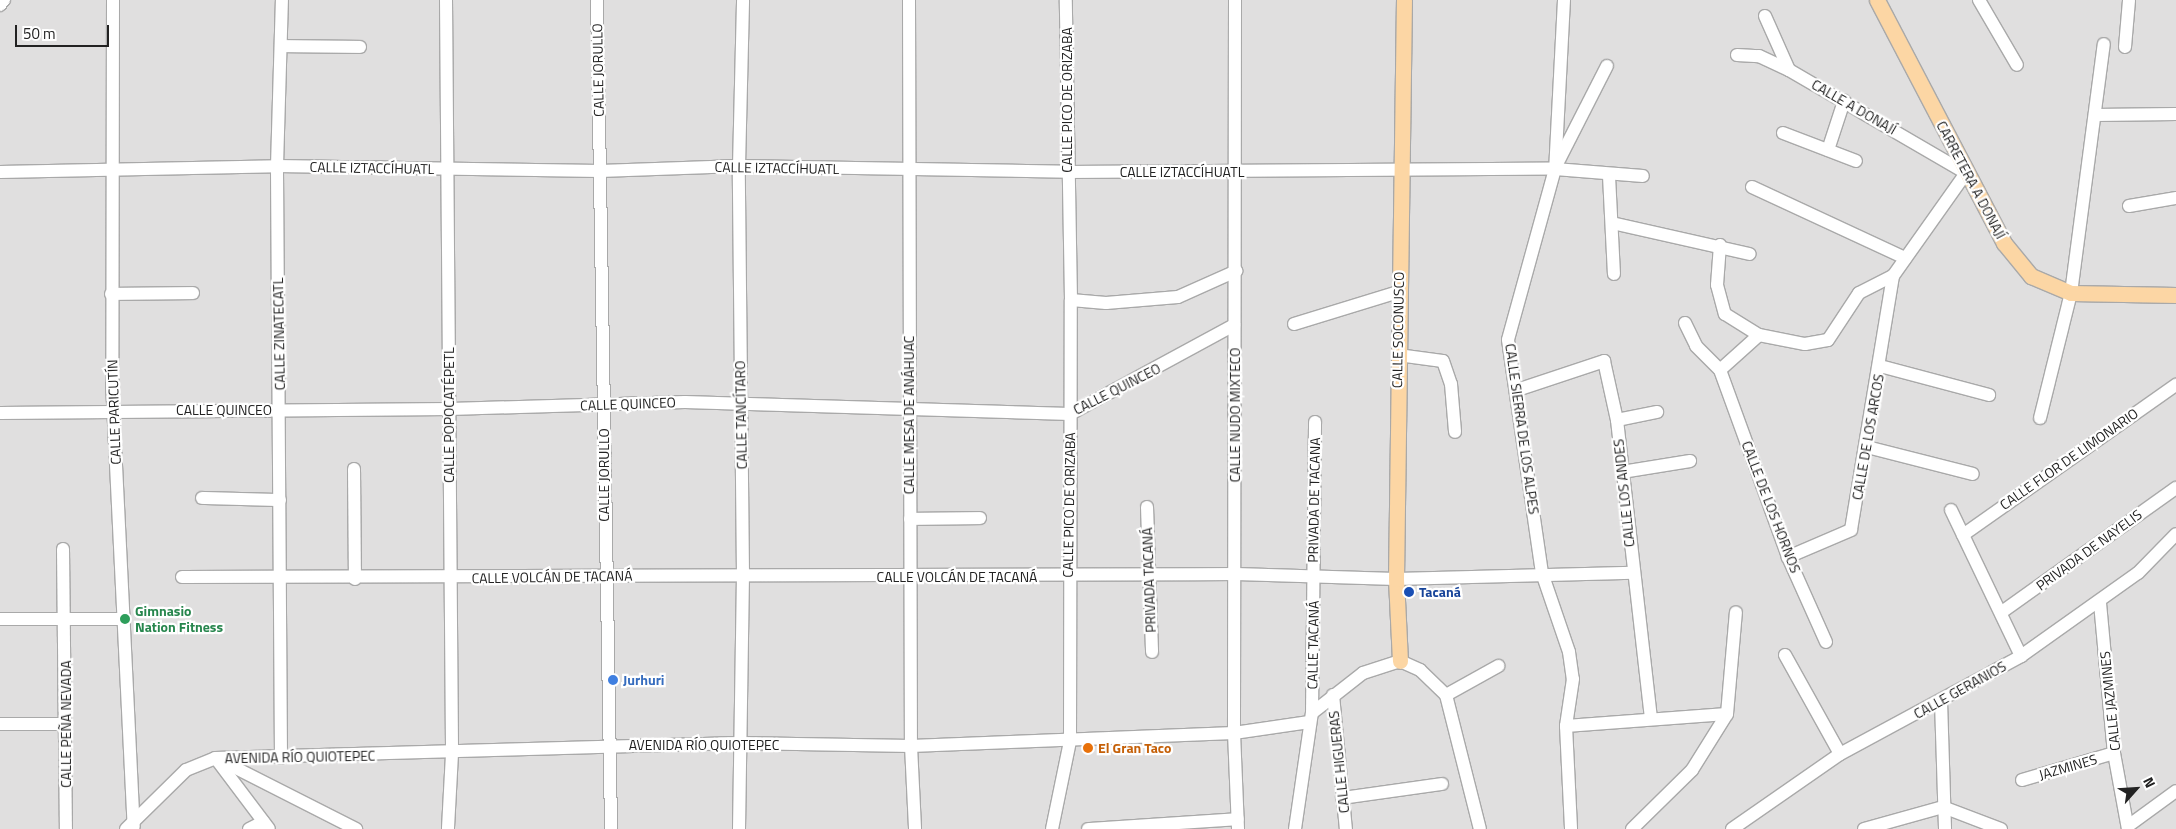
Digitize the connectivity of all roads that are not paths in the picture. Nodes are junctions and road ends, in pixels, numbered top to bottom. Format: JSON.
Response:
{"nodes":[{"id":1,"x":4,"y":0,"type":"edge"},
{"id":2,"x":113,"y":0,"type":"edge"},
{"id":3,"x":282,"y":0,"type":"edge"},
{"id":4,"x":446,"y":0,"type":"edge"},
{"id":5,"x":597,"y":0,"type":"edge"},
{"id":6,"x":743,"y":0,"type":"edge"},
{"id":7,"x":909,"y":0,"type":"edge"},
{"id":8,"x":1066,"y":0,"type":"edge"},
{"id":9,"x":1235,"y":0,"type":"edge"},
{"id":10,"x":1404,"y":0,"type":"edge"},
{"id":11,"x":1564,"y":0,"type":"edge"},
{"id":12,"x":1877,"y":0,"type":"edge"},
{"id":13,"x":1979,"y":0,"type":"edge"},
{"id":14,"x":2129,"y":0,"type":"edge"},
{"id":15,"x":0,"y":5,"type":"edge"},
{"id":16,"x":1765,"y":16,"type":"dead end"},
{"id":17,"x":2104,"y":44,"type":"dead end"},
{"id":18,"x":281,"y":46,"type":"junction"},
{"id":19,"x":360,"y":47,"type":"dead end"},
{"id":20,"x":2125,"y":47,"type":"dead end"},
{"id":21,"x":1737,"y":55,"type":"dead end"},
{"id":22,"x":2017,"y":65,"type":"dead end"},
{"id":23,"x":1607,"y":66,"type":"dead end"},
{"id":24,"x":1789,"y":70,"type":"junction"},
{"id":25,"x":1844,"y":101,"type":"junction"},
{"id":26,"x":2176,"y":114,"type":"edge"},
{"id":27,"x":2096,"y":115,"type":"junction"},
{"id":28,"x":1783,"y":133,"type":"dead end"},
{"id":29,"x":1828,"y":150,"type":"junction"},
{"id":30,"x":1856,"y":160,"type":"dead end"},
{"id":31,"x":277,"y":166,"type":"junction"},
{"id":32,"x":739,"y":166,"type":"junction"},
{"id":33,"x":112,"y":168,"type":"junction"},
{"id":34,"x":1554,"y":169,"type":"junction"},
{"id":35,"x":446,"y":170,"type":"junction"},
{"id":36,"x":600,"y":171,"type":"junction"},
{"id":37,"x":1235,"y":171,"type":"junction"},
{"id":38,"x":0,"y":172,"type":"edge"},
{"id":39,"x":908,"y":172,"type":"junction"},
{"id":40,"x":1068,"y":172,"type":"junction"},
{"id":41,"x":1402,"y":172,"type":"junction"},
{"id":42,"x":1966,"y":173,"type":"junction"},
{"id":43,"x":1609,"y":176,"type":"junction"},
{"id":44,"x":1643,"y":176,"type":"dead end"},
{"id":45,"x":1752,"y":187,"type":"dead end"},
{"id":46,"x":2176,"y":198,"type":"edge"},
{"id":47,"x":2129,"y":206,"type":"dead end"},
{"id":48,"x":1612,"y":223,"type":"junction"},
{"id":49,"x":1720,"y":245,"type":"junction"},
{"id":50,"x":1750,"y":254,"type":"dead end"},
{"id":51,"x":1905,"y":258,"type":"junction"},
{"id":52,"x":1236,"y":271,"type":"junction"},
{"id":53,"x":1614,"y":274,"type":"dead end"},
{"id":54,"x":1893,"y":276,"type":"junction"},
{"id":55,"x":1398,"y":292,"type":"junction"},
{"id":56,"x":2071,"y":293,"type":"junction"},
{"id":57,"x":111,"y":294,"type":"junction"},
{"id":58,"x":193,"y":294,"type":"dead end"},
{"id":59,"x":2176,"y":295,"type":"edge"},
{"id":60,"x":1071,"y":300,"type":"junction"},
{"id":61,"x":1685,"y":323,"type":"dead end"},
{"id":62,"x":1294,"y":324,"type":"dead end"},
{"id":63,"x":1234,"y":325,"type":"junction"},
{"id":64,"x":1759,"y":335,"type":"junction"},
{"id":65,"x":1398,"y":355,"type":"junction"},
{"id":66,"x":1880,"y":366,"type":"junction"},
{"id":67,"x":1720,"y":370,"type":"junction"},
{"id":68,"x":2176,"y":385,"type":"edge"},
{"id":69,"x":1517,"y":390,"type":"junction"},
{"id":70,"x":1989,"y":395,"type":"dead end"},
{"id":71,"x":740,"y":403,"type":"junction"},
{"id":72,"x":603,"y":405,"type":"junction"},
{"id":73,"x":450,"y":409,"type":"junction"},
{"id":74,"x":115,"y":410,"type":"junction"},
{"id":75,"x":909,"y":410,"type":"junction"},
{"id":76,"x":280,"y":411,"type":"junction"},
{"id":77,"x":1657,"y":412,"type":"dead end"},
{"id":78,"x":0,"y":413,"type":"edge"},
{"id":79,"x":1070,"y":414,"type":"junction"},
{"id":80,"x":2040,"y":418,"type":"dead end"},
{"id":81,"x":1617,"y":420,"type":"junction"},
{"id":82,"x":1315,"y":422,"type":"dead end"},
{"id":83,"x":1455,"y":432,"type":"dead end"},
{"id":84,"x":1867,"y":448,"type":"junction"},
{"id":85,"x":1690,"y":461,"type":"dead end"},
{"id":86,"x":354,"y":469,"type":"dead end"},
{"id":87,"x":1622,"y":472,"type":"junction"},
{"id":88,"x":1973,"y":474,"type":"dead end"},
{"id":89,"x":2176,"y":488,"type":"edge"},
{"id":90,"x":202,"y":498,"type":"dead end"},
{"id":91,"x":280,"y":500,"type":"junction"},
{"id":92,"x":1147,"y":507,"type":"dead end"},
{"id":93,"x":1951,"y":510,"type":"dead end"},
{"id":94,"x":980,"y":518,"type":"dead end"},
{"id":95,"x":910,"y":519,"type":"junction"},
{"id":96,"x":2176,"y":534,"type":"edge"},
{"id":97,"x":1963,"y":535,"type":"junction"},
{"id":98,"x":63,"y":549,"type":"dead end"},
{"id":99,"x":1788,"y":557,"type":"junction"},
{"id":100,"x":1542,"y":573,"type":"junction"},
{"id":101,"x":1633,"y":573,"type":"junction"},
{"id":102,"x":1236,"y":574,"type":"junction"},
{"id":103,"x":604,"y":575,"type":"junction"},
{"id":104,"x":743,"y":575,"type":"junction"},
{"id":105,"x":1148,"y":576,"type":"junction"},
{"id":106,"x":182,"y":577,"type":"dead end"},
{"id":107,"x":912,"y":577,"type":"junction"},
{"id":108,"x":1068,"y":577,"type":"junction"},
{"id":109,"x":1314,"y":577,"type":"junction"},
{"id":110,"x":356,"y":578,"type":"junction"},
{"id":111,"x":281,"y":579,"type":"junction"},
{"id":112,"x":449,"y":579,"type":"junction"},
{"id":113,"x":1396,"y":579,"type":"junction"},
{"id":114,"x":2100,"y":602,"type":"junction"},
{"id":115,"x":1736,"y":612,"type":"dead end"},
{"id":116,"x":2002,"y":612,"type":"junction"},
{"id":117,"x":66,"y":618,"type":"junction"},
{"id":118,"x":0,"y":619,"type":"edge"},
{"id":119,"x":121,"y":619,"type":"junction"},
{"id":120,"x":1826,"y":642,"type":"dead end"},
{"id":121,"x":1152,"y":652,"type":"dead end"},
{"id":122,"x":1785,"y":655,"type":"dead end"},
{"id":123,"x":2021,"y":656,"type":"junction"},
{"id":124,"x":1400,"y":661,"type":"junction"},
{"id":125,"x":1498,"y":666,"type":"dead end"},
{"id":126,"x":1333,"y":694,"type":"junction"},
{"id":127,"x":1446,"y":695,"type":"junction"},
{"id":128,"x":1940,"y":701,"type":"junction"},
{"id":129,"x":1726,"y":714,"type":"junction"},
{"id":130,"x":1651,"y":717,"type":"junction"},
{"id":131,"x":1311,"y":718,"type":"junction"},
{"id":132,"x":0,"y":724,"type":"edge"},
{"id":133,"x":65,"y":724,"type":"junction"},
{"id":134,"x":1566,"y":726,"type":"junction"},
{"id":135,"x":1234,"y":734,"type":"junction"},
{"id":136,"x":1070,"y":741,"type":"junction"},
{"id":137,"x":739,"y":743,"type":"junction"},
{"id":138,"x":608,"y":746,"type":"junction"},
{"id":139,"x":911,"y":746,"type":"junction"},
{"id":140,"x":2114,"y":753,"type":"junction"},
{"id":141,"x":452,"y":754,"type":"junction"},
{"id":142,"x":1840,"y":754,"type":"junction"},
{"id":143,"x":216,"y":758,"type":"junction"},
{"id":144,"x":281,"y":758,"type":"junction"},
{"id":145,"x":2022,"y":780,"type":"dead end"},
{"id":146,"x":1442,"y":784,"type":"dead end"},
{"id":147,"x":2176,"y":791,"type":"edge"},
{"id":148,"x":1342,"y":798,"type":"junction"},
{"id":149,"x":1943,"y":808,"type":"junction"},
{"id":150,"x":1238,"y":824,"type":"edge"},
{"id":151,"x":266,"y":825,"type":"edge"},
{"id":152,"x":131,"y":827,"type":"edge"},
{"id":153,"x":2128,"y":827,"type":"edge"},
{"id":154,"x":66,"y":829,"type":"edge"},
{"id":155,"x":249,"y":829,"type":"edge"},
{"id":156,"x":356,"y":829,"type":"edge"},
{"id":157,"x":448,"y":829,"type":"edge"},
{"id":158,"x":611,"y":829,"type":"edge"},
{"id":159,"x":739,"y":829,"type":"edge"},
{"id":160,"x":915,"y":829,"type":"edge"},
{"id":161,"x":1052,"y":829,"type":"edge"},
{"id":162,"x":1088,"y":829,"type":"edge"},
{"id":163,"x":1295,"y":829,"type":"edge"},
{"id":164,"x":1346,"y":829,"type":"edge"},
{"id":165,"x":1480,"y":829,"type":"edge"},
{"id":166,"x":1571,"y":829,"type":"edge"},
{"id":167,"x":1632,"y":829,"type":"edge"},
{"id":168,"x":1732,"y":829,"type":"edge"},
{"id":169,"x":1864,"y":829,"type":"edge"},
{"id":170,"x":1945,"y":829,"type":"edge"},
{"id":171,"x":2001,"y":829,"type":"edge"}],
"edges":[{"from":1,"to":15,"type":"street"},
{"from":2,"to":33,"type":"street","name":"CALLE PARICUTÍN"},
{"from":3,"to":18,"type":"street","name":"CALLE ZINATECATL"},
{"from":4,"to":35,"type":"street","name":"CALLE POPOCATÉPETL"},
{"from":5,"to":36,"type":"street","name":"CALLE JORULLO"},
{"from":6,"to":32,"type":"street","name":"CALLE TANCÍTARO"},
{"from":7,"to":39,"type":"street","name":"CALLE MESA DE ANÁHUAC"},
{"from":8,"to":40,"type":"street","name":"CALLE PICO DE ORIZABA"},
{"from":9,"to":37,"type":"street","name":"CALLE NUDO MIXTECO"},
{"from":10,"to":41,"type":"main road","name":"CALLE SOCONUSCO"},
{"from":11,"to":34,"type":"street","name":"CALLE SIERRA DE LOS ALPES"},
{"from":12,"to":42,"type":"main road","name":"CARRETERA A DONAJÍ"},
{"from":13,"to":22,"type":"street"},
{"from":14,"to":20,"type":"street"},
{"from":16,"to":24,"type":"street"},
{"from":17,"to":27,"type":"street"},
{"from":18,"to":19,"type":"street"},
{"from":18,"to":31,"type":"street","name":"CALLE ZINATECATL"},
{"from":21,"to":24,"type":"street","name":"CALLE A DONAJÍ"},
{"from":23,"to":34,"type":"street"},
{"from":24,"to":25,"type":"street","name":"CALLE A DONAJÍ"},
{"from":25,"to":29,"type":"street"},
{"from":25,"to":42,"type":"street","name":"CALLE A DONAJÍ"},
{"from":26,"to":27,"type":"street"},
{"from":27,"to":56,"type":"street"},
{"from":28,"to":29,"type":"street"},
{"from":29,"to":30,"type":"street"},
{"from":31,"to":33,"type":"street","name":"CALLE IZTACCÍHUATL"},
{"from":31,"to":35,"type":"street","name":"CALLE IZTACCÍHUATL"},
{"from":31,"to":76,"type":"street","name":"CALLE ZINATECATL"},
{"from":32,"to":36,"type":"street","name":"CALLE IZTACCÍHUATL"},
{"from":32,"to":39,"type":"street","name":"CALLE IZTACCÍHUATL"},
{"from":32,"to":71,"type":"street","name":"CALLE TANCÍTARO"},
{"from":33,"to":38,"type":"street","name":"CALLE IZTACCÍHUATL"},
{"from":33,"to":57,"type":"street","name":"CALLE PARICUTÍN"},
{"from":34,"to":41,"type":"street","name":"CALLE IZTACCÍHUATL"},
{"from":34,"to":43,"type":"street","name":"CALLE IZTACCÍHUATL"},
{"from":34,"to":69,"type":"street","name":"CALLE SIERRA DE LOS ALPES"},
{"from":35,"to":36,"type":"street","name":"CALLE IZTACCÍHUATL"},
{"from":35,"to":73,"type":"street","name":"CALLE POPOCATÉPETL"},
{"from":36,"to":72,"type":"street","name":"CALLE JORULLO"},
{"from":37,"to":40,"type":"street","name":"CALLE IZTACCÍHUATL"},
{"from":37,"to":41,"type":"street","name":"CALLE IZTACCÍHUATL"},
{"from":37,"to":52,"type":"street","name":"CALLE NUDO MIXTECO"},
{"from":39,"to":40,"type":"street","name":"CALLE IZTACCÍHUATL"},
{"from":39,"to":75,"type":"street","name":"CALLE MESA DE ANÁHUAC"},
{"from":40,"to":60,"type":"street","name":"CALLE PICO DE ORIZABA"},
{"from":41,"to":55,"type":"main road","name":"CALLE SOCONUSCO"},
{"from":42,"to":51,"type":"street","name":"CALLE DE LOS ARCOS"},
{"from":42,"to":56,"type":"main road","name":"CARRETERA A DONAJÍ"},
{"from":43,"to":44,"type":"street","name":"CALLE IZTACCÍHUATL"},
{"from":43,"to":48,"type":"street"},
{"from":45,"to":51,"type":"street"},
{"from":46,"to":47,"type":"street"},
{"from":48,"to":49,"type":"street"},
{"from":48,"to":53,"type":"street"},
{"from":49,"to":50,"type":"street"},
{"from":49,"to":64,"type":"street"},
{"from":51,"to":54,"type":"street","name":"CALLE DE LOS ARCOS"},
{"from":52,"to":60,"type":"street"},
{"from":52,"to":63,"type":"street","name":"CALLE NUDO MIXTECO"},
{"from":54,"to":64,"type":"street"},
{"from":54,"to":66,"type":"street","name":"CALLE DE LOS ARCOS"},
{"from":55,"to":62,"type":"street"},
{"from":55,"to":65,"type":"main road","name":"CALLE SOCONUSCO"},
{"from":56,"to":59,"type":"main road","name":"CARRETERA A DONAJÍ"},
{"from":56,"to":80,"type":"street"},
{"from":57,"to":58,"type":"street"},
{"from":57,"to":74,"type":"street","name":"CALLE PARICUTÍN"},
{"from":60,"to":79,"type":"street","name":"CALLE PICO DE ORIZABA"},
{"from":61,"to":67,"type":"street"},
{"from":63,"to":79,"type":"street","name":"CALLE QUINCEO"},
{"from":63,"to":102,"type":"street","name":"CALLE NUDO MIXTECO"},
{"from":64,"to":67,"type":"street"},
{"from":65,"to":83,"type":"street"},
{"from":65,"to":113,"type":"main road","name":"CALLE SOCONUSCO"},
{"from":66,"to":70,"type":"street"},
{"from":66,"to":84,"type":"street","name":"CALLE DE LOS ARCOS"},
{"from":67,"to":99,"type":"street","name":"CALLE DE LOS HORNOS"},
{"from":68,"to":97,"type":"street","name":"CALLE FLOR DE LIMONARIO"},
{"from":69,"to":81,"type":"street","name":"CALLE LOS ANDES"},
{"from":69,"to":100,"type":"street","name":"CALLE SIERRA DE LOS ALPES"},
{"from":71,"to":72,"type":"street","name":"CALLE QUINCEO"},
{"from":71,"to":75,"type":"street","name":"CALLE QUINCEO"},
{"from":71,"to":104,"type":"street","name":"CALLE TANCÍTARO"},
{"from":72,"to":73,"type":"street","name":"CALLE QUINCEO"},
{"from":72,"to":103,"type":"street","name":"CALLE JORULLO"},
{"from":73,"to":76,"type":"street","name":"CALLE QUINCEO"},
{"from":73,"to":112,"type":"street","name":"CALLE POPOCATÉPETL"},
{"from":74,"to":76,"type":"street","name":"CALLE QUINCEO"},
{"from":74,"to":78,"type":"street","name":"CALLE QUINCEO"},
{"from":74,"to":119,"type":"street","name":"CALLE PARICUTÍN"},
{"from":75,"to":79,"type":"street","name":"CALLE QUINCEO"},
{"from":75,"to":95,"type":"street","name":"CALLE MESA DE ANÁHUAC"},
{"from":76,"to":91,"type":"street","name":"CALLE ZINATECATL"},
{"from":77,"to":81,"type":"street"},
{"from":79,"to":108,"type":"street","name":"CALLE PICO DE ORIZABA"},
{"from":81,"to":87,"type":"street","name":"CALLE LOS ANDES"},
{"from":82,"to":109,"type":"street","name":"PRIVADA DE TACANA"},
{"from":84,"to":88,"type":"street"},
{"from":84,"to":99,"type":"street","name":"CALLE DE LOS ARCOS"},
{"from":85,"to":87,"type":"street"},
{"from":86,"to":110,"type":"street"},
{"from":87,"to":101,"type":"street","name":"CALLE LOS ANDES"},
{"from":89,"to":116,"type":"street","name":"PRIVADA DE NAYELIS"},
{"from":90,"to":91,"type":"street"},
{"from":91,"to":111,"type":"street","name":"CALLE ZINATECATL"},
{"from":92,"to":105,"type":"street","name":"PRIVADA TACANÁ"},
{"from":93,"to":97,"type":"street"},
{"from":94,"to":95,"type":"street"},
{"from":95,"to":107,"type":"street","name":"CALLE MESA DE ANÁHUAC"},
{"from":96,"to":114,"type":"street","name":"CALLE GERANIOS"},
{"from":97,"to":116,"type":"street"},
{"from":98,"to":117,"type":"street","name":"CALLE PEÑA NEVADA"},
{"from":99,"to":120,"type":"street","name":"CALLE DE LOS HORNOS"},
{"from":100,"to":101,"type":"street","name":"CALLE VOLCÁN DE TACANÁ"},
{"from":100,"to":113,"type":"street","name":"CALLE VOLCÁN DE TACANÁ"},
{"from":100,"to":134,"type":"street","name":"CALLE SIERRA DE LOS ALPES"},
{"from":101,"to":130,"type":"street","name":"CALLE LOS ANDES"},
{"from":102,"to":105,"type":"street","name":"CALLE VOLCÁN DE TACANÁ"},
{"from":102,"to":109,"type":"street","name":"CALLE VOLCÁN DE TACANÁ"},
{"from":102,"to":135,"type":"street","name":"CALLE NUDO MIXTECO"},
{"from":103,"to":104,"type":"street","name":"CALLE VOLCÁN DE TACANÁ"},
{"from":103,"to":112,"type":"street","name":"CALLE VOLCÁN DE TACANÁ"},
{"from":103,"to":138,"type":"street","name":"CALLE JORULLO"},
{"from":104,"to":107,"type":"street","name":"CALLE VOLCÁN DE TACANÁ"},
{"from":104,"to":137,"type":"street","name":"CALLE TANCÍTARO"},
{"from":105,"to":108,"type":"street","name":"CALLE VOLCÁN DE TACANÁ"},
{"from":105,"to":121,"type":"street","name":"PRIVADA TACANÁ"},
{"from":106,"to":111,"type":"street","name":"CALLE VOLCÁN DE TACANÁ"},
{"from":107,"to":108,"type":"street","name":"CALLE VOLCÁN DE TACANÁ"},
{"from":107,"to":139,"type":"street","name":"CALLE MESA DE ANÁHUAC"},
{"from":108,"to":136,"type":"street","name":"CALLE PICO DE ORIZABA"},
{"from":109,"to":113,"type":"street","name":"CALLE VOLCÁN DE TACANÁ"},
{"from":109,"to":131,"type":"street","name":"CALLE TACANÁ"},
{"from":110,"to":111,"type":"street","name":"CALLE VOLCÁN DE TACANÁ"},
{"from":110,"to":112,"type":"street","name":"CALLE VOLCÁN DE TACANÁ"},
{"from":111,"to":144,"type":"street","name":"CALLE ZINATECATL"},
{"from":112,"to":141,"type":"street","name":"CALLE POPOCATÉPETL"},
{"from":113,"to":124,"type":"main road","name":"CALLE SOCONUSCO"},
{"from":114,"to":123,"type":"street","name":"CALLE GERANIOS"},
{"from":114,"to":140,"type":"street","name":"CALLE JAZMINES"},
{"from":115,"to":129,"type":"street"},
{"from":116,"to":123,"type":"street"},
{"from":117,"to":118,"type":"street"},
{"from":117,"to":119,"type":"street"},
{"from":117,"to":133,"type":"street","name":"CALLE PEÑA NEVADA"},
{"from":119,"to":152,"type":"street","name":"CALLE PARICUTÍN"},
{"from":122,"to":142,"type":"street"},
{"from":123,"to":128,"type":"street","name":"CALLE GERANIOS"},
{"from":124,"to":126,"type":"street"},
{"from":124,"to":127,"type":"street"},
{"from":125,"to":127,"type":"street"},
{"from":126,"to":131,"type":"street"},
{"from":126,"to":148,"type":"street","name":"CALLE HIGUERAS"},
{"from":127,"to":165,"type":"street"},
{"from":128,"to":142,"type":"street","name":"CALLE GERANIOS"},
{"from":128,"to":149,"type":"street"},
{"from":129,"to":130,"type":"street"},
{"from":129,"to":167,"type":"street"},
{"from":130,"to":134,"type":"street"},
{"from":131,"to":135,"type":"street","name":"AVENIDA RÍO QUIOTEPEC"},
{"from":131,"to":163,"type":"street","name":"CALLE TACANÁ"},
{"from":132,"to":133,"type":"street"},
{"from":133,"to":154,"type":"street","name":"CALLE PEÑA NEVADA"},
{"from":134,"to":166,"type":"street","name":"CALLE SIERRA DE LOS ALPES"},
{"from":135,"to":136,"type":"street","name":"AVENIDA RÍO QUIOTEPEC"},
{"from":135,"to":150,"type":"street","name":"CALLE NUDO MIXTECO"},
{"from":136,"to":139,"type":"street","name":"AVENIDA RÍO QUIOTEPEC"},
{"from":136,"to":161,"type":"street","name":"CALLE PICO DE ORIZABA"},
{"from":137,"to":138,"type":"street","name":"AVENIDA RÍO QUIOTEPEC"},
{"from":137,"to":139,"type":"street","name":"AVENIDA RÍO QUIOTEPEC"},
{"from":137,"to":159,"type":"street","name":"CALLE TANCÍTARO"},
{"from":138,"to":141,"type":"street","name":"AVENIDA RÍO QUIOTEPEC"},
{"from":138,"to":158,"type":"street","name":"CALLE JORULLO"},
{"from":139,"to":160,"type":"street","name":"CALLE MESA DE ANÁHUAC"},
{"from":140,"to":145,"type":"street","name":"JAZMINES"},
{"from":140,"to":153,"type":"street","name":"CALLE JAZMINES"},
{"from":141,"to":144,"type":"street","name":"AVENIDA RÍO QUIOTEPEC"},
{"from":141,"to":157,"type":"street","name":"CALLE POPOCATÉPETL"},
{"from":142,"to":168,"type":"street","name":"CALLE GERANIOS"},
{"from":143,"to":144,"type":"street","name":"AVENIDA RÍO QUIOTEPEC"},
{"from":143,"to":151,"type":"street"},
{"from":143,"to":152,"type":"street","name":"AVENIDA RÍO QUIOTEPEC"},
{"from":143,"to":156,"type":"street"},
{"from":146,"to":148,"type":"street"},
{"from":147,"to":153,"type":"street"},
{"from":148,"to":164,"type":"street","name":"CALLE HIGUERAS"},
{"from":149,"to":169,"type":"street"},
{"from":149,"to":170,"type":"street"},
{"from":149,"to":171,"type":"street"},
{"from":150,"to":162,"type":"street"},
{"from":151,"to":155,"type":"street"}]}
